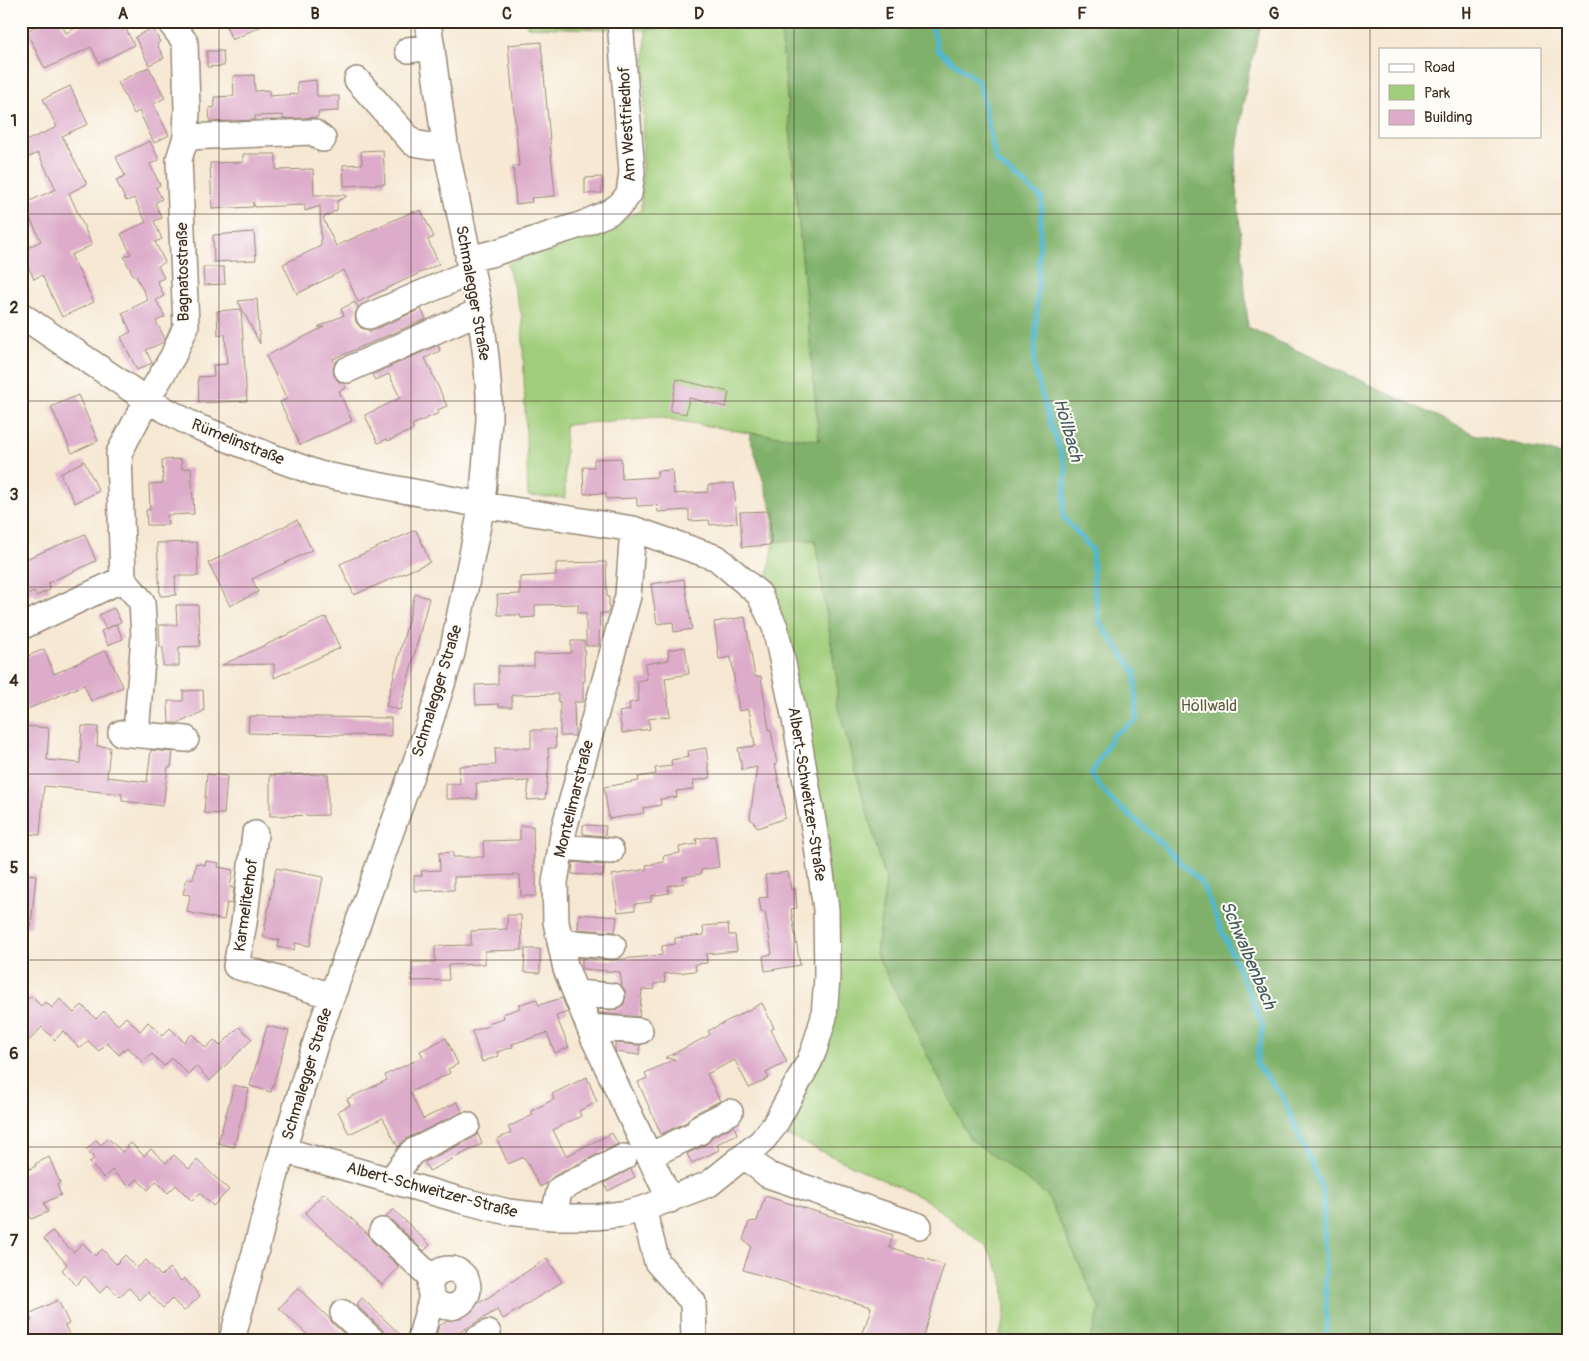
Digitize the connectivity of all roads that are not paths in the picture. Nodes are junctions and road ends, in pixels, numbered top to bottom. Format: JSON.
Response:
{"nodes":[{"id":1,"x":169,"y":21,"type":"edge"},
{"id":2,"x":428,"y":21,"type":"edge"},
{"id":3,"x":620,"y":25,"type":"edge"},
{"id":4,"x":357,"y":80,"type":"dead end"},
{"id":5,"x":186,"y":137,"type":"junction"},
{"id":6,"x":323,"y":139,"type":"dead end"},
{"id":7,"x":445,"y":144,"type":"junction"},
{"id":8,"x":470,"y":266,"type":"junction"},
{"id":9,"x":480,"y":311,"type":"junction"},
{"id":10,"x":21,"y":314,"type":"edge"},
{"id":11,"x":369,"y":316,"type":"dead end"},
{"id":12,"x":347,"y":370,"type":"dead end"},
{"id":13,"x":147,"y":400,"type":"junction"},
{"id":14,"x":482,"y":505,"type":"junction"},
{"id":15,"x":633,"y":529,"type":"junction"},
{"id":16,"x":123,"y":579,"type":"junction"},
{"id":17,"x":21,"y":627,"type":"edge"},
{"id":18,"x":186,"y":739,"type":"dead end"},
{"id":19,"x":256,"y":834,"type":"dead end"},
{"id":20,"x":561,"y":847,"type":"junction"},
{"id":21,"x":611,"y":851,"type":"dead end"},
{"id":22,"x":560,"y":942,"type":"junction"},
{"id":23,"x":613,"y":946,"type":"dead end"},
{"id":24,"x":576,"y":993,"type":"junction"},
{"id":25,"x":332,"y":996,"type":"junction"},
{"id":26,"x":612,"y":996,"type":"dead end"},
{"id":27,"x":590,"y":1027,"type":"junction"},
{"id":28,"x":640,"y":1031,"type":"dead end"},
{"id":29,"x":730,"y":1112,"type":"dead end"},
{"id":30,"x":467,"y":1126,"type":"dead end"},
{"id":31,"x":283,"y":1150,"type":"junction"},
{"id":32,"x":649,"y":1156,"type":"junction"},
{"id":33,"x":744,"y":1156,"type":"junction"},
{"id":34,"x":624,"y":1157,"type":"dead end"},
{"id":35,"x":391,"y":1180,"type":"junction"},
{"id":36,"x":670,"y":1200,"type":"junction"},
{"id":37,"x":643,"y":1209,"type":"junction"},
{"id":38,"x":553,"y":1217,"type":"junction"},
{"id":39,"x":919,"y":1226,"type":"dead end"},
{"id":40,"x":382,"y":1231,"type":"dead end"},
{"id":41,"x":343,"y":1313,"type":"dead end"},
{"id":42,"x":232,"y":1340,"type":"edge"},
{"id":43,"x":372,"y":1340,"type":"edge"},
{"id":44,"x":420,"y":1340,"type":"edge"},
{"id":45,"x":694,"y":1340,"type":"edge"}],
"edges":[{"from":1,"to":5,"type":"street","name":"Bagnatostraße"},
{"from":2,"to":7,"type":"street","name":"Schmalegger Straße"},
{"from":3,"to":8,"type":"street","name":"Am Westfriedhof"},
{"from":4,"to":7,"type":"street"},
{"from":5,"to":6,"type":"street"},
{"from":5,"to":13,"type":"street","name":"Bagnatostraße"},
{"from":7,"to":8,"type":"street","name":"Schmalegger Straße"},
{"from":8,"to":9,"type":"street","name":"Schmalegger Straße"},
{"from":8,"to":11,"type":"street","name":"Am Westfriedhof"},
{"from":9,"to":12,"type":"street"},
{"from":9,"to":14,"type":"street","name":"Schmalegger Straße"},
{"from":10,"to":13,"type":"street","name":"Rümelinstraße"},
{"from":13,"to":14,"type":"street","name":"Rümelinstraße"},
{"from":13,"to":16,"type":"street","name":"Bagnatostraße"},
{"from":14,"to":15,"type":"street","name":"Albert-Schweitzer-Straße"},
{"from":14,"to":25,"type":"street","name":"Schmalegger Straße"},
{"from":15,"to":20,"type":"street","name":"Montelimarstraße"},
{"from":15,"to":33,"type":"street","name":"Albert-Schweitzer-Straße"},
{"from":16,"to":17,"type":"street"},
{"from":16,"to":18,"type":"street"},
{"from":19,"to":25,"type":"street","name":"Karmeliterhof"},
{"from":20,"to":21,"type":"street"},
{"from":20,"to":22,"type":"street","name":"Montelimarstraße"},
{"from":22,"to":23,"type":"street"},
{"from":22,"to":24,"type":"street","name":"Montelimarstraße"},
{"from":24,"to":26,"type":"street"},
{"from":24,"to":27,"type":"street","name":"Montelimarstraße"},
{"from":25,"to":31,"type":"street","name":"Schmalegger Straße"},
{"from":27,"to":28,"type":"street"},
{"from":27,"to":32,"type":"street","name":"Montelimarstraße"},
{"from":29,"to":32,"type":"street"},
{"from":30,"to":35,"type":"street"},
{"from":31,"to":35,"type":"street","name":"Albert-Schweitzer-Straße"},
{"from":31,"to":42,"type":"street","name":"Schmalegger Straße"},
{"from":32,"to":36,"type":"street","name":"Montelimarstraße"},
{"from":33,"to":36,"type":"street","name":"Albert-Schweitzer-Straße"},
{"from":33,"to":39,"type":"street"},
{"from":34,"to":38,"type":"street"},
{"from":35,"to":38,"type":"street","name":"Albert-Schweitzer-Straße"},
{"from":36,"to":37,"type":"street","name":"Albert-Schweitzer-Straße"},
{"from":37,"to":38,"type":"street","name":"Albert-Schweitzer-Straße"},
{"from":37,"to":45,"type":"street"},
{"from":40,"to":44,"type":"street"},
{"from":41,"to":43,"type":"street"}]}
